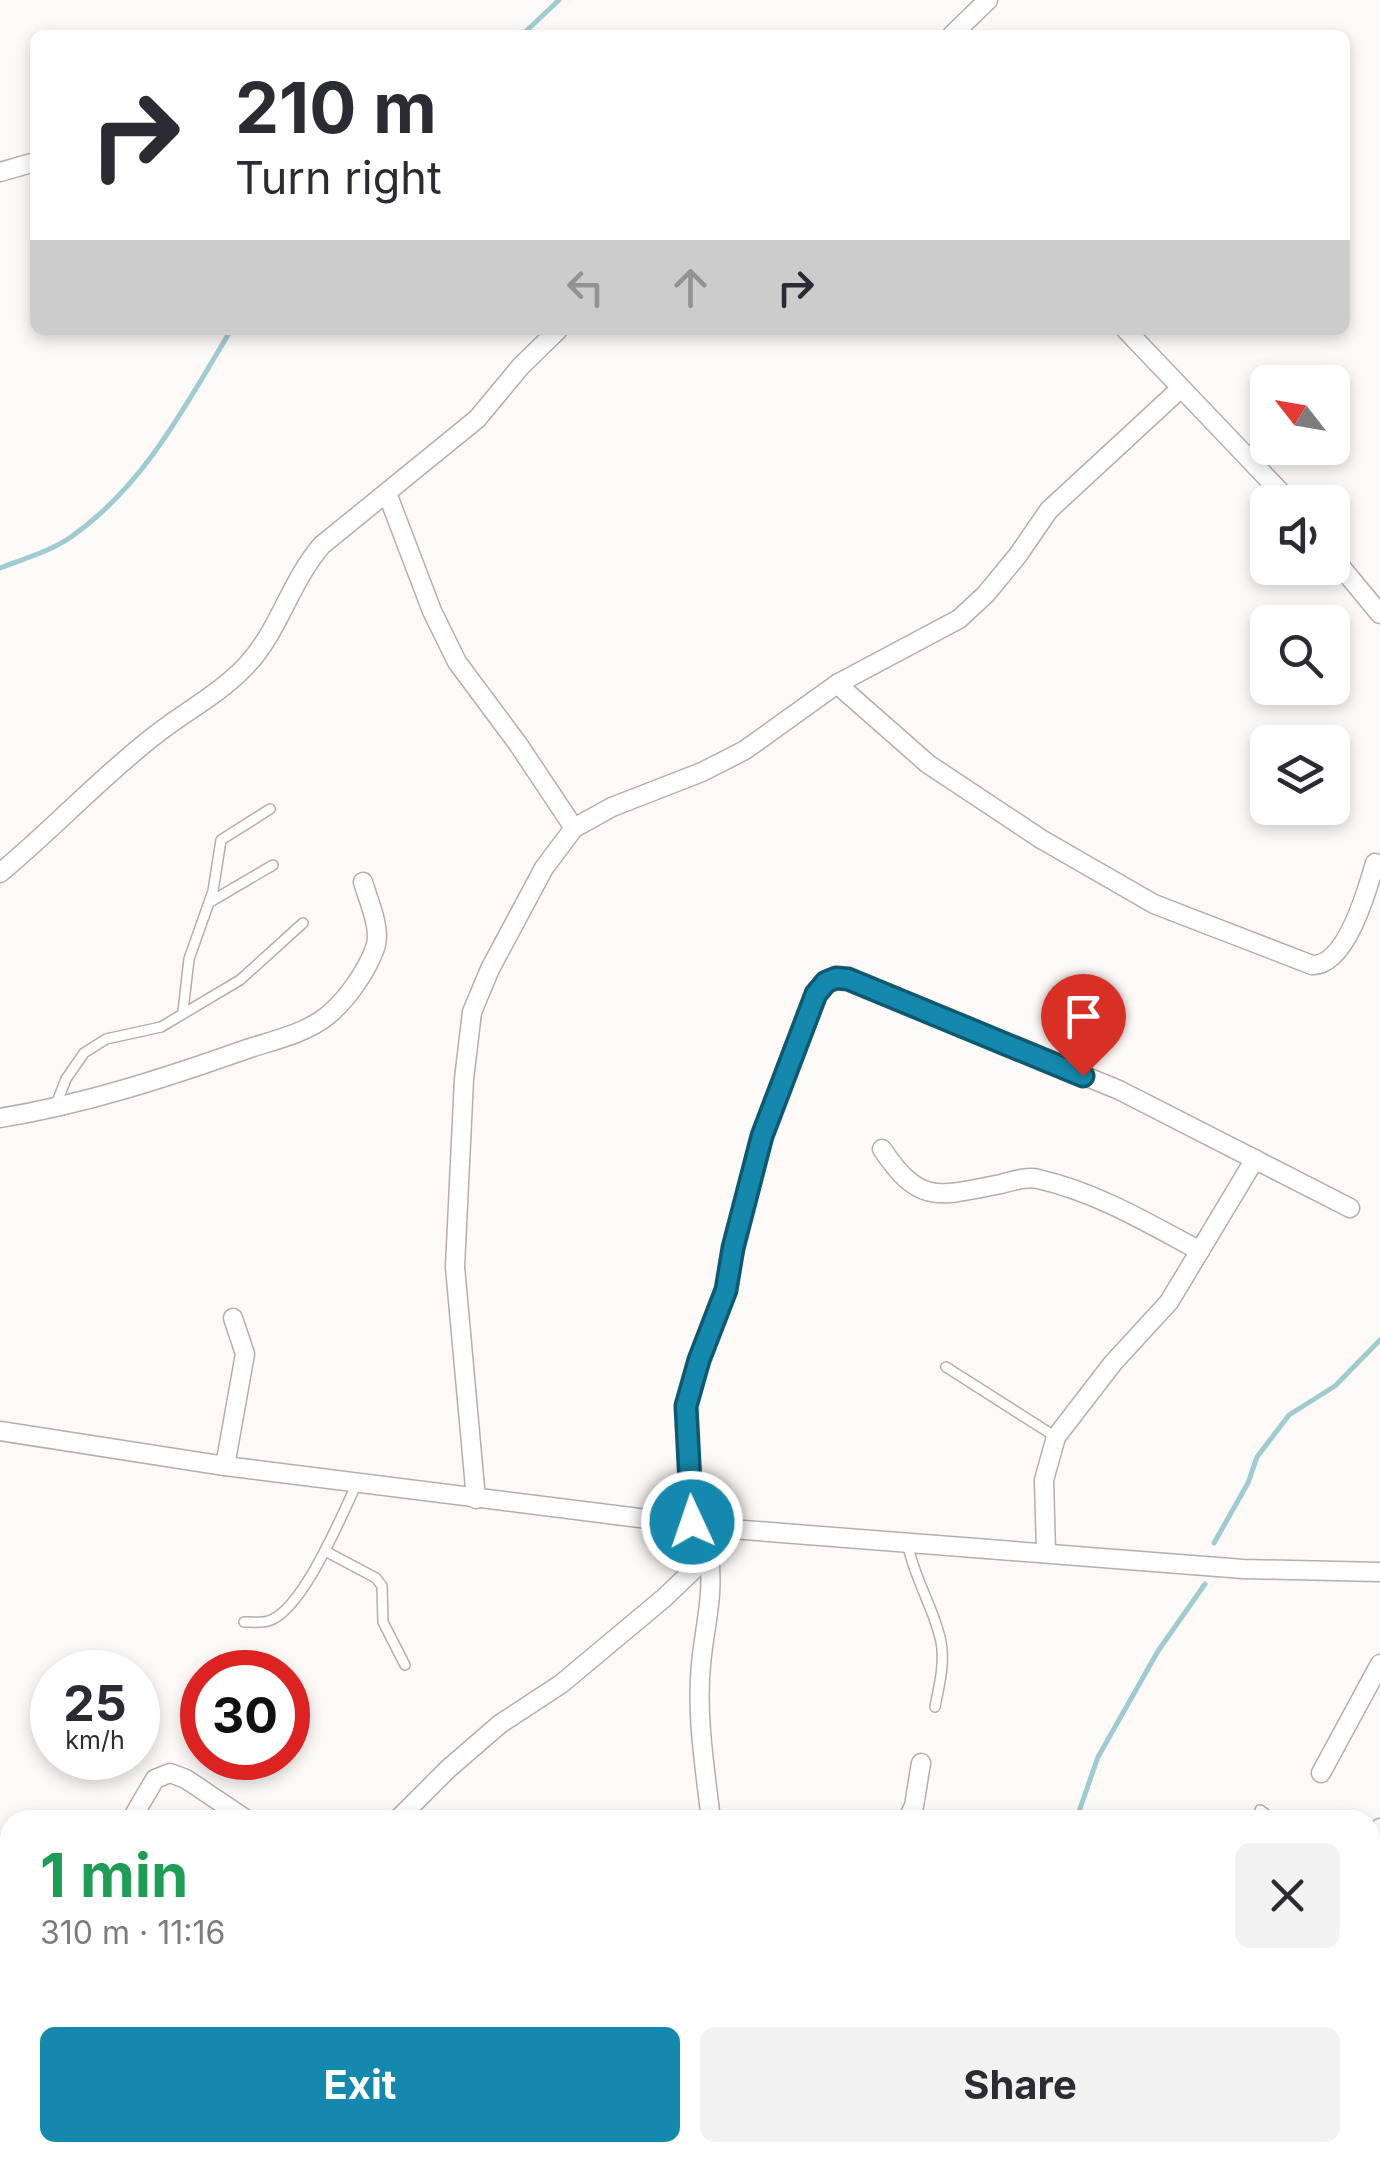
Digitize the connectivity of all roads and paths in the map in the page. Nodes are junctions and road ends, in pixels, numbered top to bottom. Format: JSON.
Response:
{"nodes":[{"id":1,"x":988,"y":0,"type":"edge"},
{"id":2,"x":957,"y":30,"type":"edge"},
{"id":3,"x":30,"y":163,"type":"edge"},
{"id":4,"x":0,"y":172,"type":"edge"},
{"id":5,"x":553,"y":335,"type":"edge"},
{"id":6,"x":1131,"y":335,"type":"edge"},
{"id":7,"x":1180,"y":389,"type":"junction"},
{"id":8,"x":1273,"y":485,"type":"edge"},
{"id":9,"x":387,"y":493,"type":"junction"},
{"id":10,"x":1350,"y":578,"type":"edge"},
{"id":11,"x":1380,"y":614,"type":"edge"},
{"id":12,"x":837,"y":684,"type":"junction"},
{"id":13,"x":270,"y":809,"type":"dead end"},
{"id":14,"x":574,"y":828,"type":"junction"},
{"id":15,"x":1375,"y":863,"type":"dead end"},
{"id":16,"x":273,"y":865,"type":"dead end"},
{"id":17,"x":0,"y":873,"type":"edge"},
{"id":18,"x":363,"y":882,"type":"dead end"},
{"id":19,"x":210,"y":902,"type":"junction"},
{"id":20,"x":303,"y":922,"type":"dead end"},
{"id":21,"x":183,"y":1011,"type":"junction"},
{"id":22,"x":54,"y":1110,"type":"junction"},
{"id":23,"x":0,"y":1118,"type":"edge"},
{"id":24,"x":882,"y":1148,"type":"dead end"},
{"id":25,"x":1255,"y":1160,"type":"junction"},
{"id":26,"x":1350,"y":1208,"type":"dead end"},
{"id":27,"x":1200,"y":1251,"type":"junction"},
{"id":28,"x":233,"y":1318,"type":"dead end"},
{"id":29,"x":946,"y":1367,"type":"dead end"},
{"id":30,"x":0,"y":1431,"type":"edge"},
{"id":31,"x":1056,"y":1437,"type":"junction"},
{"id":32,"x":225,"y":1466,"type":"junction"},
{"id":33,"x":356,"y":1483,"type":"junction"},
{"id":34,"x":476,"y":1499,"type":"junction"},
{"id":35,"x":692,"y":1522,"type":"junction"},
{"id":36,"x":719,"y":1528,"type":"junction"},
{"id":37,"x":907,"y":1542,"type":"junction"},
{"id":38,"x":326,"y":1551,"type":"junction"},
{"id":39,"x":1046,"y":1552,"type":"junction"},
{"id":40,"x":709,"y":1555,"type":"junction"},
{"id":41,"x":1380,"y":1572,"type":"edge"},
{"id":42,"x":244,"y":1622,"type":"dead end"},
{"id":43,"x":1380,"y":1664,"type":"edge"},
{"id":44,"x":405,"y":1665,"type":"dead end"},
{"id":45,"x":935,"y":1707,"type":"dead end"},
{"id":46,"x":922,"y":1762,"type":"dead end"},
{"id":47,"x":1321,"y":1773,"type":"dead end"},
{"id":48,"x":137,"y":1810,"type":"edge"},
{"id":49,"x":232,"y":1810,"type":"edge"},
{"id":50,"x":407,"y":1810,"type":"edge"},
{"id":51,"x":710,"y":1810,"type":"edge"},
{"id":52,"x":912,"y":1810,"type":"edge"}],
"edges":[{"from":1,"to":2,"type":"street"},
{"from":3,"to":4,"type":"street"},
{"from":5,"to":9,"type":"street"},
{"from":6,"to":7,"type":"street"},
{"from":7,"to":8,"type":"street"},
{"from":7,"to":12,"type":"street"},
{"from":9,"to":14,"type":"street"},
{"from":9,"to":17,"type":"street"},
{"from":10,"to":11,"type":"street"},
{"from":12,"to":14,"type":"street"},
{"from":12,"to":15,"type":"street"},
{"from":13,"to":19,"type":"lane"},
{"from":14,"to":34,"type":"street"},
{"from":16,"to":19,"type":"lane"},
{"from":18,"to":22,"type":"street"},
{"from":19,"to":21,"type":"lane"},
{"from":20,"to":21,"type":"lane"},
{"from":21,"to":22,"type":"lane"},
{"from":22,"to":23,"type":"street"},
{"from":24,"to":27,"type":"street"},
{"from":25,"to":26,"type":"street"},
{"from":25,"to":27,"type":"street"},
{"from":25,"to":35,"type":"street"},
{"from":27,"to":31,"type":"street"},
{"from":28,"to":32,"type":"street"},
{"from":29,"to":31,"type":"lane"},
{"from":30,"to":32,"type":"street"},
{"from":31,"to":39,"type":"street"},
{"from":32,"to":33,"type":"street"},
{"from":33,"to":34,"type":"street"},
{"from":33,"to":38,"type":"lane"},
{"from":34,"to":35,"type":"street"},
{"from":35,"to":36,"type":"street"},
{"from":36,"to":37,"type":"street"},
{"from":36,"to":40,"type":"street"},
{"from":37,"to":39,"type":"street"},
{"from":37,"to":45,"type":"lane"},
{"from":38,"to":42,"type":"lane"},
{"from":38,"to":44,"type":"lane"},
{"from":39,"to":41,"type":"street"},
{"from":40,"to":50,"type":"street"},
{"from":40,"to":51,"type":"street"},
{"from":43,"to":47,"type":"street"},
{"from":46,"to":52,"type":"street"},
{"from":48,"to":49,"type":"street"}]}
